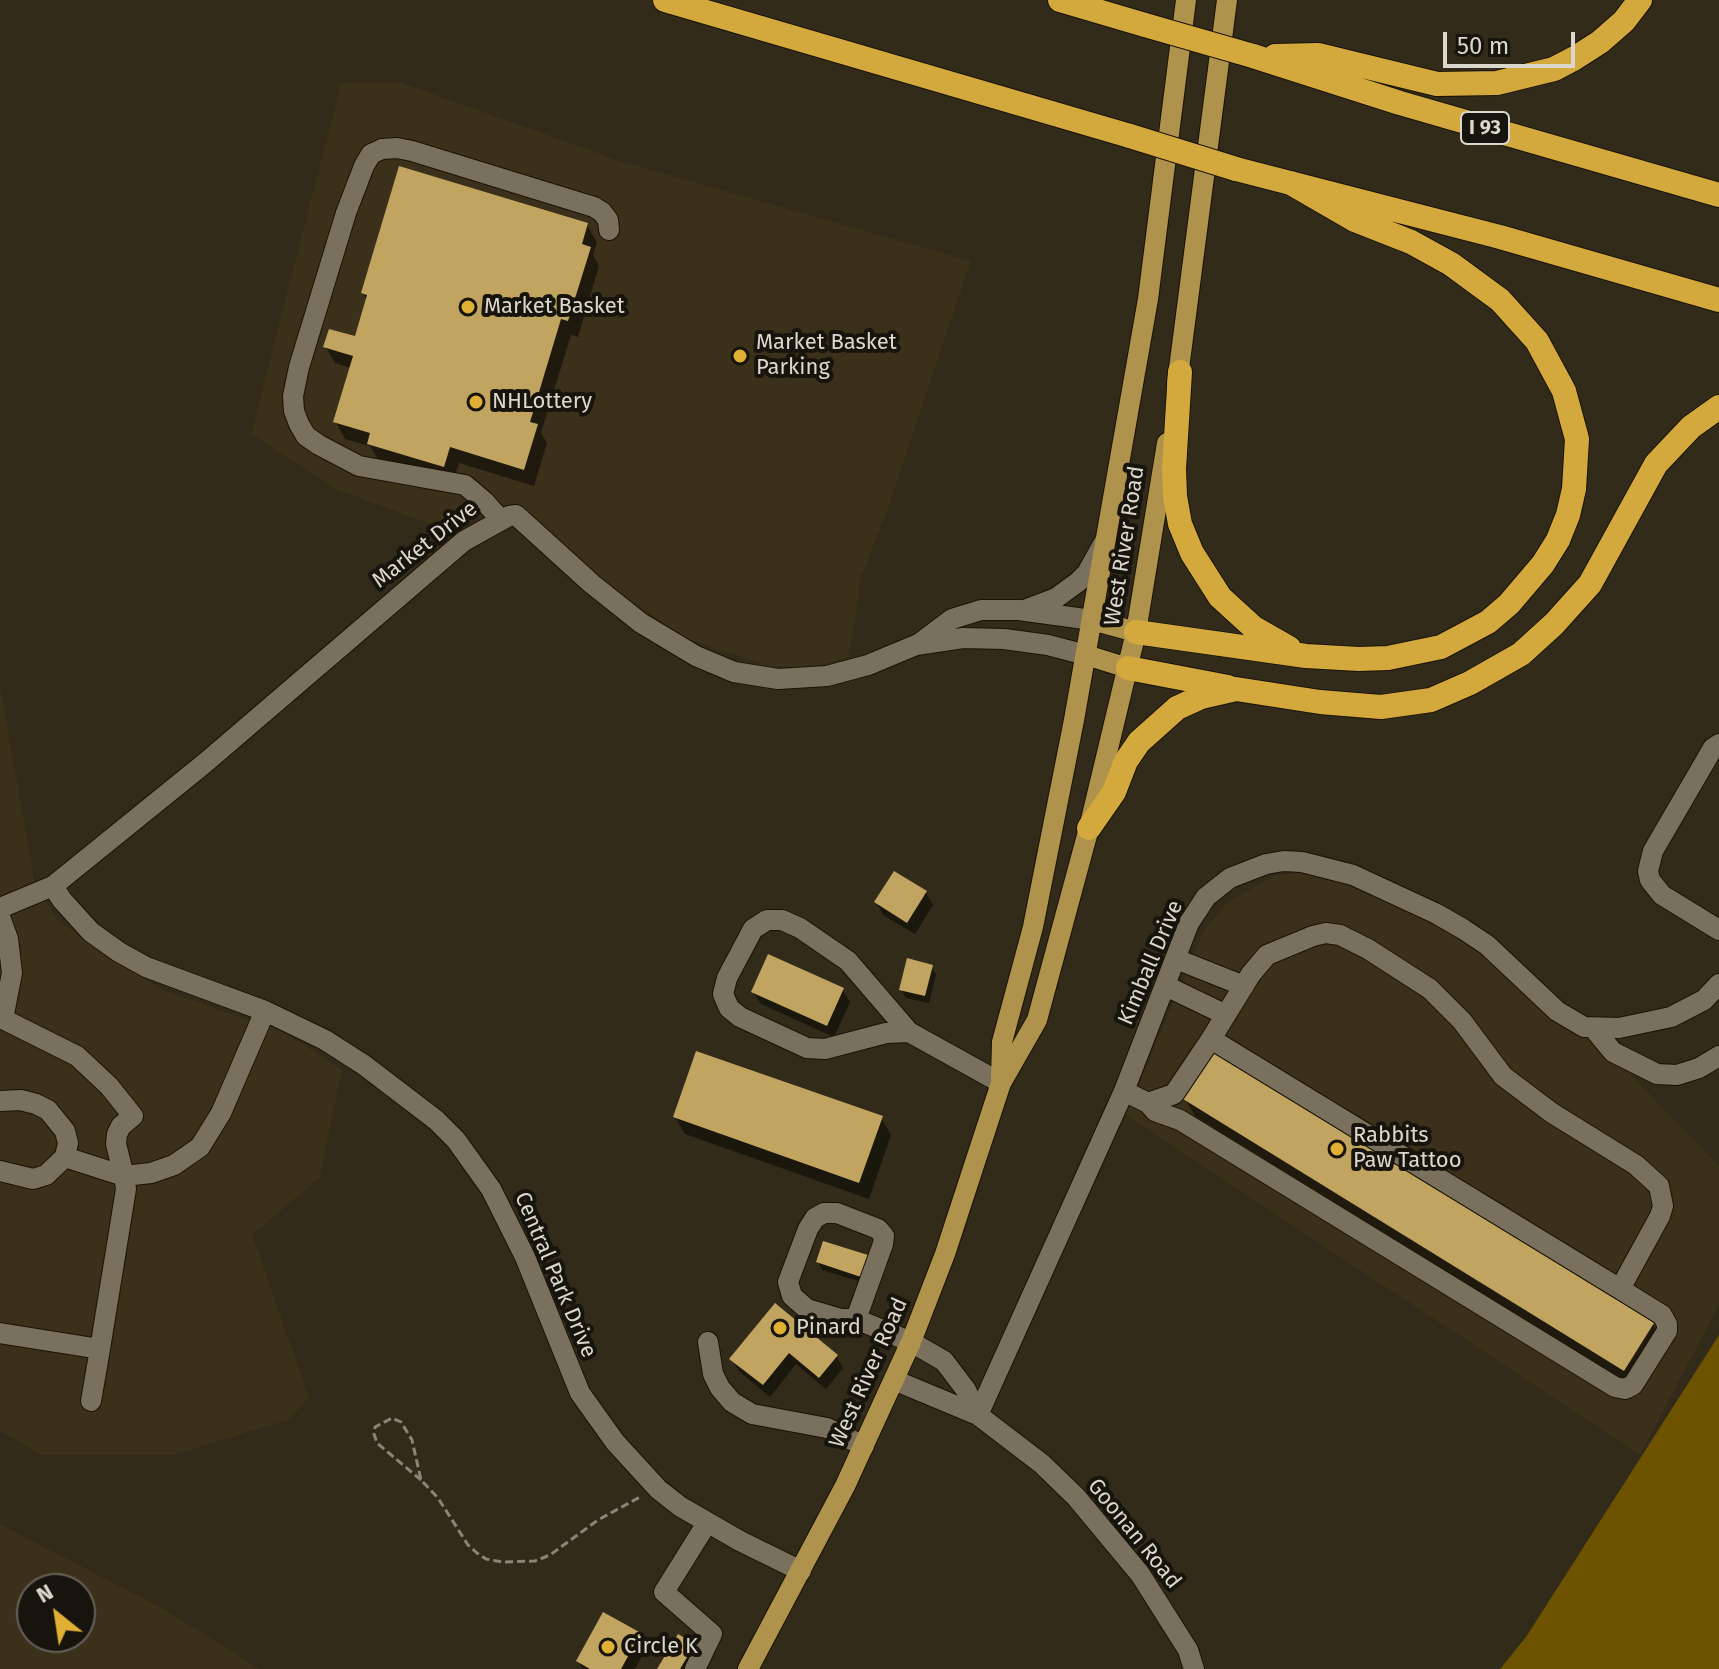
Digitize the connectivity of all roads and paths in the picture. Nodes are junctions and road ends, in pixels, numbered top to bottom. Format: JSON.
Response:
{"nodes":[{"id":1,"x":665,"y":0,"type":"edge"},
{"id":2,"x":1060,"y":0,"type":"edge"},
{"id":3,"x":1186,"y":0,"type":"edge"},
{"id":4,"x":1227,"y":0,"type":"edge"},
{"id":5,"x":1640,"y":0,"type":"edge"},
{"id":6,"x":1253,"y":56,"type":"junction"},
{"id":7,"x":1291,"y":183,"type":"junction"},
{"id":8,"x":1719,"y":195,"type":"edge"},
{"id":9,"x":609,"y":230,"type":"dead end"},
{"id":10,"x":1719,"y":300,"type":"edge"},
{"id":11,"x":1180,"y":372,"type":"junction"},
{"id":12,"x":1719,"y":407,"type":"edge"},
{"id":13,"x":500,"y":519,"type":"junction"},
{"id":14,"x":1106,"y":537,"type":"junction"},
{"id":15,"x":1019,"y":610,"type":"junction"},
{"id":16,"x":1092,"y":620,"type":"junction"},
{"id":17,"x":1136,"y":632,"type":"junction"},
{"id":18,"x":916,"y":645,"type":"junction"},
{"id":19,"x":1086,"y":655,"type":"junction"},
{"id":20,"x":1306,"y":656,"type":"junction"},
{"id":21,"x":1128,"y":668,"type":"junction"},
{"id":22,"x":1236,"y":689,"type":"junction"},
{"id":23,"x":1719,"y":744,"type":"edge"},
{"id":24,"x":1089,"y":828,"type":"junction"},
{"id":25,"x":53,"y":886,"type":"junction"},
{"id":26,"x":0,"y":908,"type":"edge"},
{"id":27,"x":0,"y":917,"type":"edge"},
{"id":28,"x":1719,"y":930,"type":"edge"},
{"id":29,"x":1176,"y":959,"type":"junction"},
{"id":30,"x":1719,"y":984,"type":"edge"},
{"id":31,"x":1166,"y":986,"type":"junction"},
{"id":32,"x":1244,"y":986,"type":"junction"},
{"id":33,"x":265,"y":1011,"type":"junction"},
{"id":34,"x":1226,"y":1015,"type":"junction"},
{"id":35,"x":1594,"y":1029,"type":"junction"},
{"id":36,"x":909,"y":1032,"type":"junction"},
{"id":37,"x":1211,"y":1039,"type":"junction"},
{"id":38,"x":1719,"y":1056,"type":"edge"},
{"id":39,"x":1001,"y":1083,"type":"junction"},
{"id":40,"x":1124,"y":1091,"type":"junction"},
{"id":41,"x":0,"y":1101,"type":"edge"},
{"id":42,"x":1148,"y":1103,"type":"junction"},
{"id":43,"x":65,"y":1157,"type":"junction"},
{"id":44,"x":0,"y":1171,"type":"edge"},
{"id":45,"x":124,"y":1176,"type":"junction"},
{"id":46,"x":1620,"y":1289,"type":"junction"},
{"id":47,"x":856,"y":1319,"type":"junction"},
{"id":48,"x":0,"y":1333,"type":"edge"},
{"id":49,"x":708,"y":1342,"type":"dead end"},
{"id":50,"x":911,"y":1342,"type":"junction"},
{"id":51,"x":100,"y":1349,"type":"junction"},
{"id":52,"x":894,"y":1380,"type":"junction"},
{"id":53,"x":91,"y":1401,"type":"dead end"},
{"id":54,"x":978,"y":1415,"type":"junction"},
{"id":55,"x":864,"y":1446,"type":"junction"},
{"id":56,"x":421,"y":1480,"type":"junction"},
{"id":57,"x":658,"y":1489,"type":"junction"},
{"id":58,"x":707,"y":1523,"type":"junction"},
{"id":59,"x":801,"y":1571,"type":"junction"},
{"id":60,"x":695,"y":1669,"type":"edge"},
{"id":61,"x":748,"y":1669,"type":"edge"},
{"id":62,"x":1194,"y":1669,"type":"edge"}],
"edges":[{"from":1,"to":7,"type":"highway","bridge":true},
{"from":2,"to":6,"type":"highway","number":"I 93","bridge":true},
{"from":3,"to":14,"type":"main road","name":"West River Road"},
{"from":4,"to":11,"type":"main road","name":"West River Road"},
{"from":5,"to":6,"type":"highway"},
{"from":6,"to":8,"type":"highway","number":"I 93"},
{"from":7,"to":10,"type":"highway"},
{"from":7,"to":20,"type":"highway"},
{"from":9,"to":13,"type":"street"},
{"from":11,"to":17,"type":"main road","name":"West River Road"},
{"from":11,"to":20,"type":"highway"},
{"from":12,"to":22,"type":"highway"},
{"from":13,"to":18,"type":"street","name":"Market Drive"},
{"from":13,"to":25,"type":"street","name":"Market Drive"},
{"from":14,"to":15,"type":"street","name":"Market Drive"},
{"from":14,"to":16,"type":"main road","name":"West River Road"},
{"from":15,"to":16,"type":"street","name":"Market Drive"},
{"from":15,"to":18,"type":"street","name":"Market Drive"},
{"from":16,"to":17,"type":"main road"},
{"from":16,"to":19,"type":"main road","name":"West River Road"},
{"from":17,"to":20,"type":"highway"},
{"from":17,"to":21,"type":"main road","name":"West River Road"},
{"from":18,"to":19,"type":"street","name":"Market Drive"},
{"from":19,"to":21,"type":"main road"},
{"from":19,"to":39,"type":"main road","name":"West River Road"},
{"from":21,"to":22,"type":"highway"},
{"from":21,"to":24,"type":"main road","name":"West River Road"},
{"from":22,"to":24,"type":"highway"},
{"from":23,"to":28,"type":"street"},
{"from":24,"to":39,"type":"main road","name":"West River Road"},
{"from":25,"to":26,"type":"street","name":"Market Drive"},
{"from":25,"to":33,"type":"street","name":"Central Park Drive"},
{"from":27,"to":45,"type":"street"},
{"from":29,"to":31,"type":"street","name":"Kimball Drive"},
{"from":29,"to":32,"type":"street"},
{"from":29,"to":35,"type":"street","name":"Kimball Drive"},
{"from":30,"to":35,"type":"street"},
{"from":31,"to":34,"type":"street"},
{"from":31,"to":40,"type":"street","name":"Kimball Drive"},
{"from":32,"to":34,"type":"street"},
{"from":32,"to":46,"type":"street"},
{"from":33,"to":45,"type":"street"},
{"from":33,"to":57,"type":"street","name":"Central Park Drive"},
{"from":34,"to":37,"type":"street"},
{"from":35,"to":38,"type":"street","name":"Kimball Drive"},
{"from":36,"to":36,"type":"street"},
{"from":36,"to":39,"type":"street"},
{"from":37,"to":42,"type":"street"},
{"from":37,"to":46,"type":"street"},
{"from":39,"to":50,"type":"main road","name":"West River Road"},
{"from":40,"to":42,"type":"street"},
{"from":40,"to":54,"type":"street","name":"Kimball Drive"},
{"from":41,"to":43,"type":"street"},
{"from":42,"to":46,"type":"street"},
{"from":43,"to":44,"type":"street"},
{"from":43,"to":45,"type":"street"},
{"from":45,"to":51,"type":"street"},
{"from":47,"to":47,"type":"street"},
{"from":47,"to":50,"type":"street","name":"Goonan Road"},
{"from":48,"to":51,"type":"street"},
{"from":49,"to":55,"type":"street"},
{"from":50,"to":52,"type":"main road","name":"West River Road"},
{"from":50,"to":54,"type":"street","name":"Goonan Road"},
{"from":51,"to":53,"type":"street"},
{"from":52,"to":54,"type":"street","name":"Goonan Road"},
{"from":52,"to":55,"type":"main road","name":"West River Road"},
{"from":54,"to":62,"type":"street","name":"Goonan Road"},
{"from":55,"to":59,"type":"main road","name":"West River Road"},
{"from":56,"to":56,"type":"path"},
{"from":56,"to":57,"type":"path"},
{"from":57,"to":58,"type":"street","name":"Central Park Drive"},
{"from":58,"to":59,"type":"street","name":"Central Park Drive"},
{"from":58,"to":60,"type":"street"},
{"from":59,"to":61,"type":"main road","name":"West River Road"}]}
